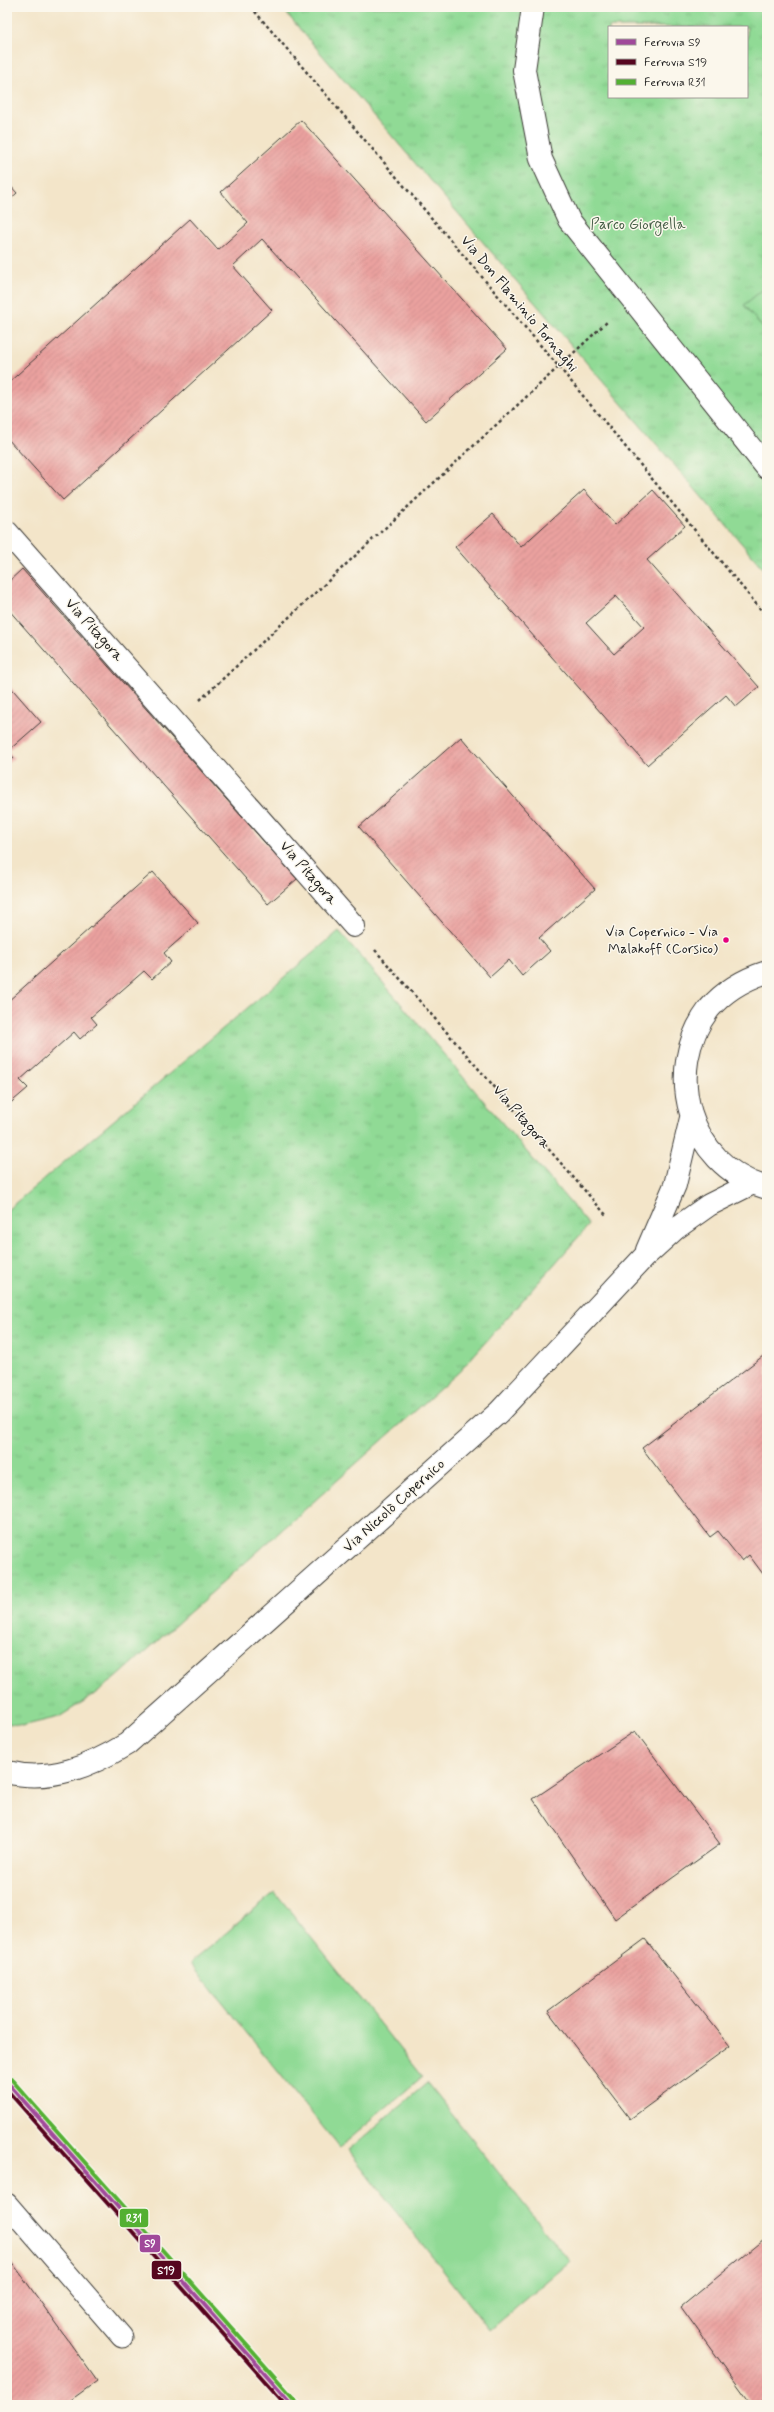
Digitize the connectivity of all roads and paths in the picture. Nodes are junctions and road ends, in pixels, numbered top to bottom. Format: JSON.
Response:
{"nodes":[{"id":1,"x":252,"y":7,"type":"edge"},
{"id":2,"x":533,"y":7,"type":"edge"},
{"id":3,"x":632,"y":299,"type":"junction"},
{"id":4,"x":559,"y":367,"type":"junction"},
{"id":5,"x":767,"y":468,"type":"edge"},
{"id":6,"x":7,"y":532,"type":"edge"},
{"id":7,"x":767,"y":617,"type":"edge"},
{"id":8,"x":176,"y":722,"type":"junction"},
{"id":9,"x":354,"y":926,"type":"joint"},
{"id":10,"x":767,"y":972,"type":"edge"},
{"id":11,"x":691,"y":1118,"type":"junction"},
{"id":12,"x":760,"y":1186,"type":"edge"},
{"id":13,"x":607,"y":1216,"type":"dead end"},
{"id":14,"x":644,"y":1257,"type":"junction"},
{"id":15,"x":7,"y":1772,"type":"edge"},
{"id":16,"x":7,"y":2204,"type":"edge"},
{"id":17,"x":122,"y":2337,"type":"dead end"}],
"edges":[{"from":1,"to":4,"type":"path","name":"Via Don Flaminio Tornaghi"},
{"from":2,"to":3,"type":"street"},
{"from":3,"to":4,"type":"path"},
{"from":3,"to":5,"type":"street"},
{"from":4,"to":7,"type":"path","name":"Via Don Flaminio Tornaghi"},
{"from":4,"to":8,"type":"path"},
{"from":6,"to":8,"type":"street","name":"Via Pitagora"},
{"from":8,"to":9,"type":"street","name":"Via Pitagora"},
{"from":9,"to":13,"type":"path","name":"Via Pitagora"},
{"from":10,"to":11,"type":"street"},
{"from":11,"to":12,"type":"street"},
{"from":11,"to":14,"type":"street"},
{"from":12,"to":14,"type":"street","name":"Via Niccolò Copernico"},
{"from":14,"to":15,"type":"street","name":"Via Niccolò Copernico"},
{"from":16,"to":17,"type":"lane"}]}
